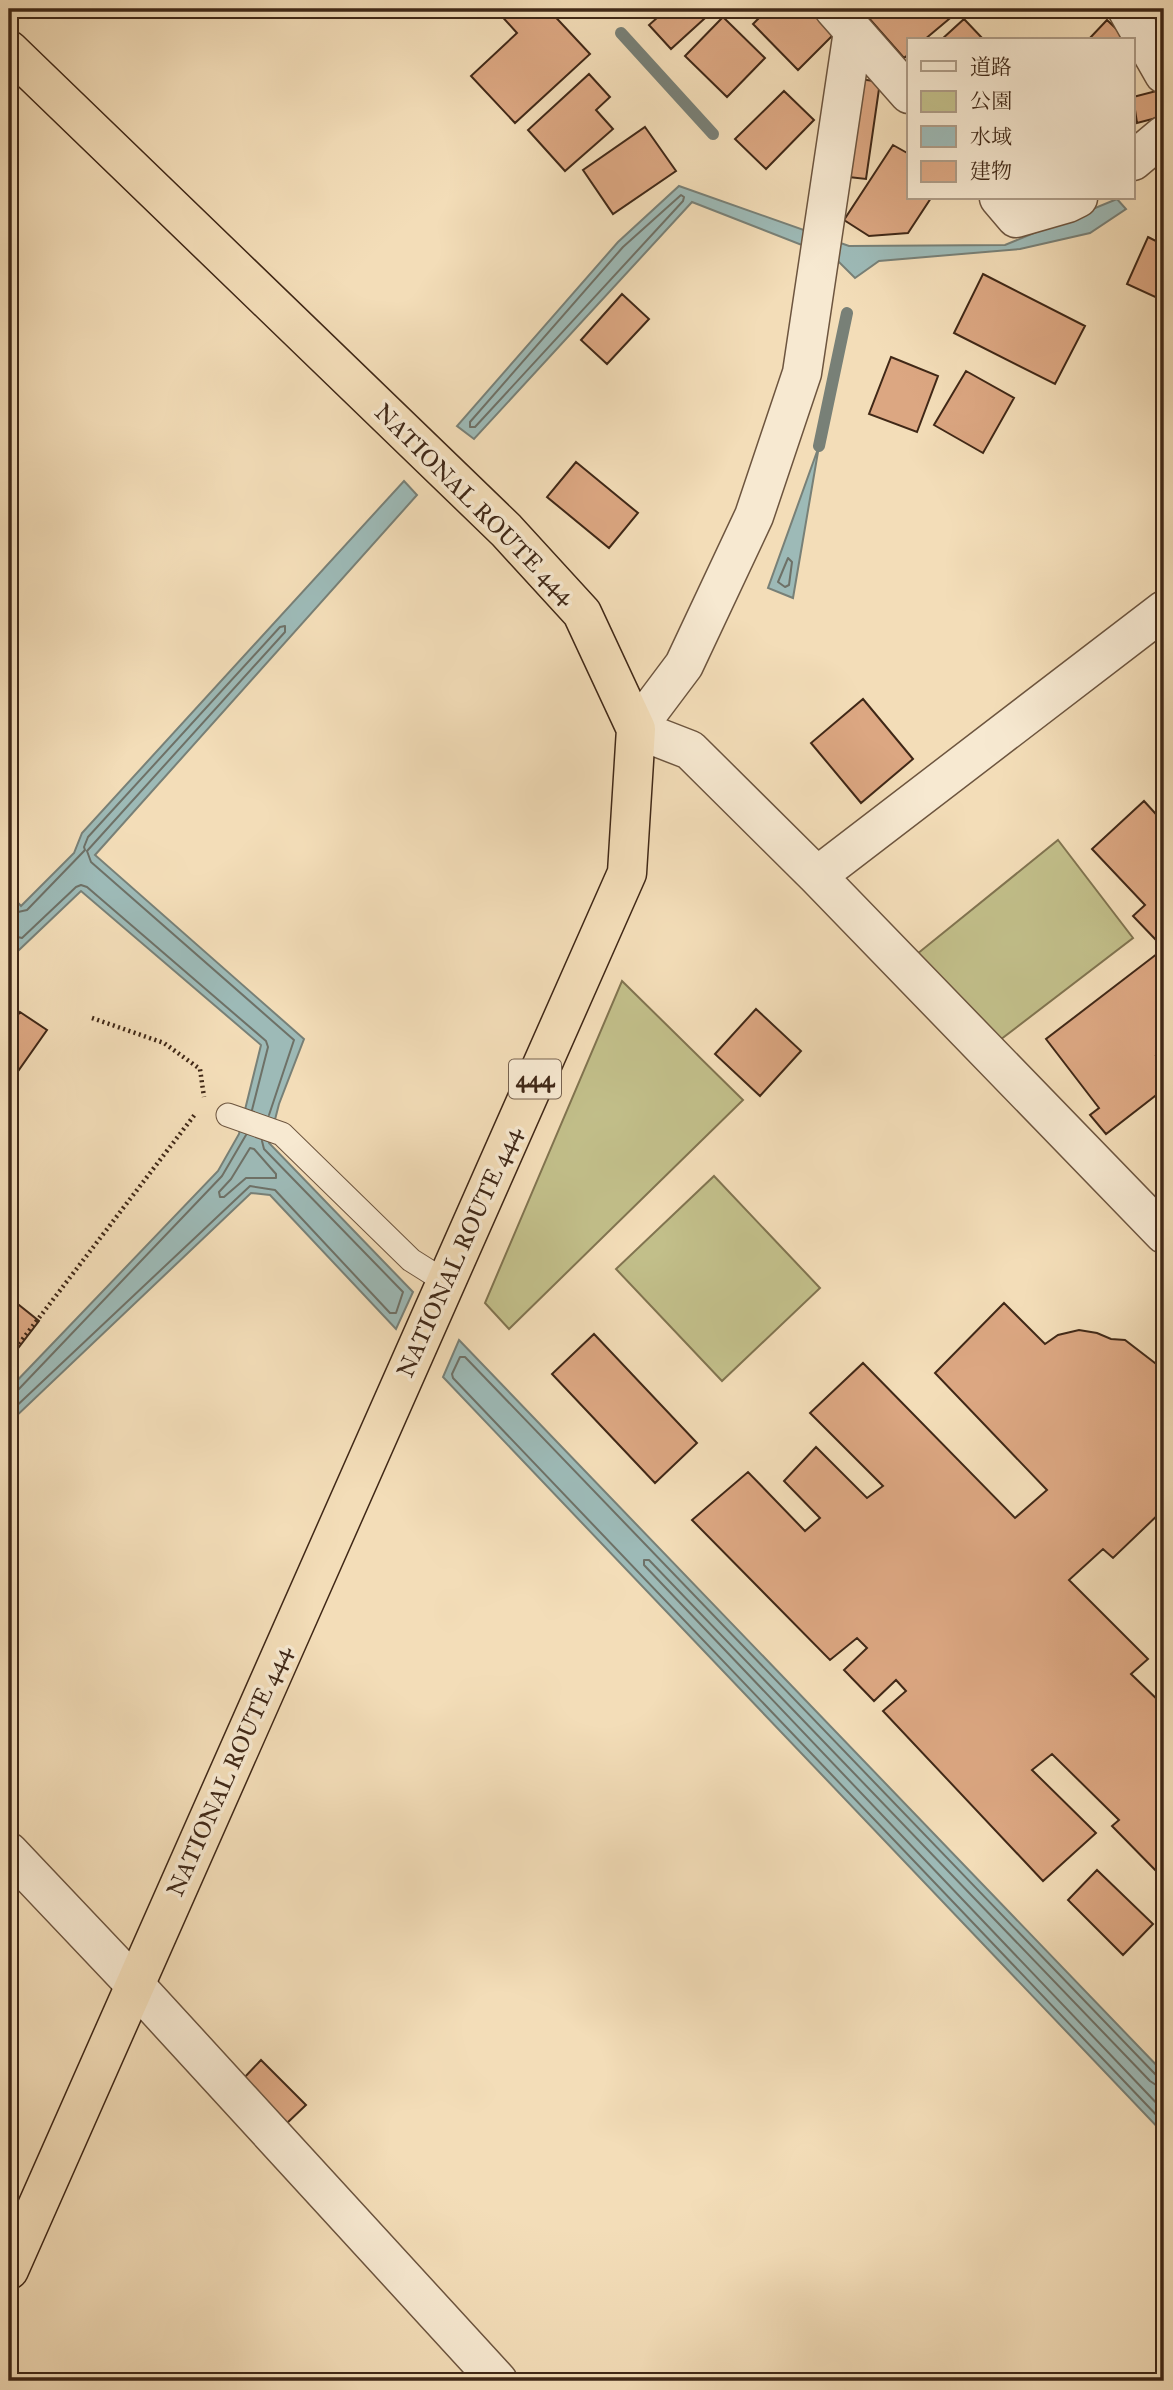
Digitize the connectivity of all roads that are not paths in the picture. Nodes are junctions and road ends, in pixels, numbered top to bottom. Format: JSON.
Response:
{"nodes":[{"id":1,"x":1127,"y":9,"type":"edge"},
{"id":2,"x":844,"y":20,"type":"edge"},
{"id":3,"x":9,"y":50,"type":"edge"},
{"id":4,"x":1164,"y":74,"type":"edge"},
{"id":5,"x":907,"y":92,"type":"edge"},
{"id":6,"x":1164,"y":135,"type":"edge"},
{"id":7,"x":1134,"y":160,"type":"edge"},
{"id":8,"x":1001,"y":200,"type":"edge"},
{"id":9,"x":1075,"y":200,"type":"edge"},
{"id":10,"x":1164,"y":610,"type":"edge"},
{"id":11,"x":636,"y":729,"type":"junction"},
{"id":12,"x":817,"y":876,"type":"junction"},
{"id":13,"x":228,"y":1115,"type":"road end"},
{"id":14,"x":1164,"y":1234,"type":"edge"},
{"id":15,"x":446,"y":1282,"type":"junction"},
{"id":16,"x":9,"y":1852,"type":"edge"},
{"id":17,"x":135,"y":1985,"type":"junction"},
{"id":18,"x":9,"y":2270,"type":"edge"},
{"id":19,"x":498,"y":2381,"type":"edge"}],
"edges":[{"from":1,"to":4,"type":"street"},
{"from":2,"to":5,"type":"street"},
{"from":2,"to":11,"type":"street"},
{"from":3,"to":11,"type":"highway","name":"NATIONAL ROUTE 444","number":"444"},
{"from":6,"to":7,"type":"street"},
{"from":8,"to":9,"type":"street"},
{"from":10,"to":12,"type":"street"},
{"from":11,"to":12,"type":"street"},
{"from":11,"to":15,"type":"highway","name":"NATIONAL ROUTE 444","number":"444"},
{"from":12,"to":14,"type":"street"},
{"from":13,"to":15,"type":"lane"},
{"from":15,"to":17,"type":"highway","name":"NATIONAL ROUTE 444","number":"444"},
{"from":16,"to":17,"type":"street"},
{"from":17,"to":18,"type":"highway","name":"NATIONAL ROUTE 444","number":"444"},
{"from":17,"to":19,"type":"street"}]}
